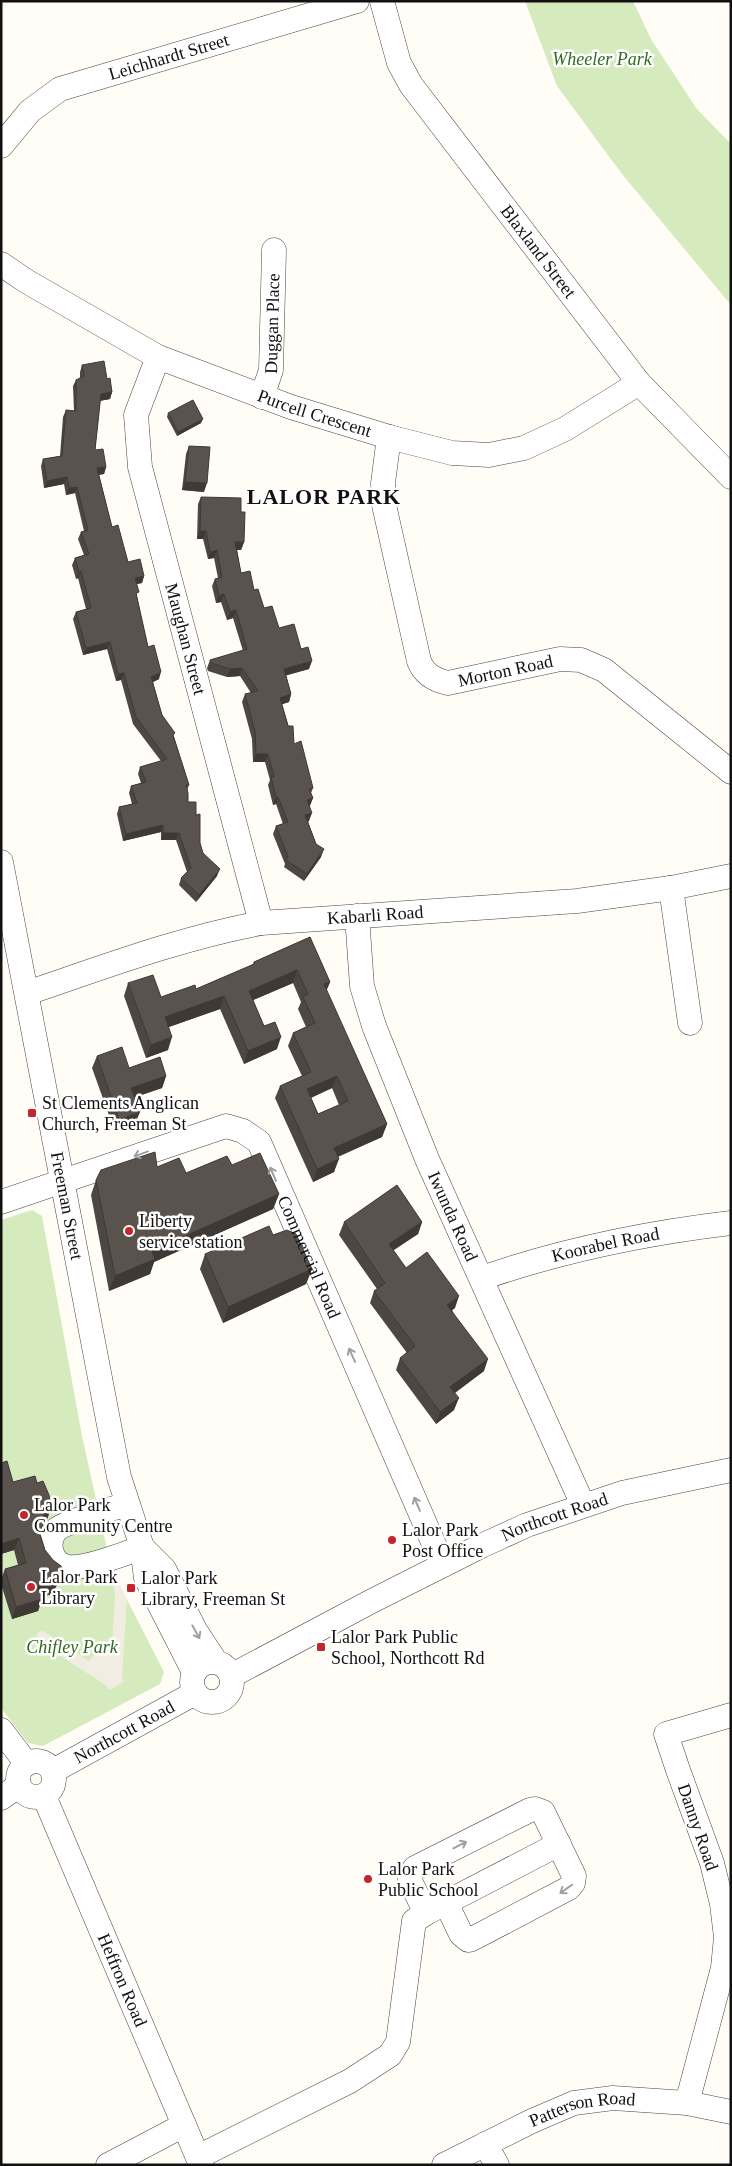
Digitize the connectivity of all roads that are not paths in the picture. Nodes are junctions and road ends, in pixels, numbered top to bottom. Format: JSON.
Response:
{"nodes":[{"id":1,"x":357,"y":1,"type":"edge"},
{"id":2,"x":382,"y":1,"type":"edge"},
{"id":3,"x":1,"y":146,"type":"edge"},
{"id":4,"x":274,"y":250,"type":"dead end"},
{"id":5,"x":1,"y":264,"type":"edge"},
{"id":6,"x":158,"y":357,"type":"junction"},
{"id":7,"x":639,"y":383,"type":"junction"},
{"id":8,"x":262,"y":397,"type":"junction"},
{"id":9,"x":389,"y":437,"type":"junction"},
{"id":10,"x":731,"y":477,"type":"edge"},
{"id":11,"x":731,"y":772,"type":"edge"},
{"id":12,"x":1,"y":862,"type":"edge"},
{"id":13,"x":731,"y":876,"type":"edge"},
{"id":14,"x":671,"y":888,"type":"junction"},
{"id":15,"x":357,"y":916,"type":"junction"},
{"id":16,"x":261,"y":923,"type":"junction"},
{"id":17,"x":27,"y":992,"type":"junction"},
{"id":18,"x":690,"y":1023,"type":"dead end"},
{"id":19,"x":62,"y":1182,"type":"junction"},
{"id":20,"x":1,"y":1202,"type":"edge"},
{"id":21,"x":731,"y":1223,"type":"edge"},
{"id":22,"x":482,"y":1278,"type":"junction"},
{"id":23,"x":731,"y":1470,"type":"edge"},
{"id":24,"x":127,"y":1504,"type":"junction"},
{"id":25,"x":583,"y":1505,"type":"junction"},
{"id":26,"x":142,"y":1547,"type":"junction"},
{"id":27,"x":443,"y":1565,"type":"junction"},
{"id":28,"x":223,"y":1669,"type":"junction"},
{"id":29,"x":195,"y":1682,"type":"junction"},
{"id":30,"x":731,"y":1715,"type":"edge"},
{"id":31,"x":1,"y":1730,"type":"edge"},
{"id":32,"x":27,"y":1764,"type":"junction"},
{"id":33,"x":52,"y":1771,"type":"junction"},
{"id":34,"x":10,"y":1792,"type":"edge"},
{"id":35,"x":44,"y":1796,"type":"junction"},
{"id":36,"x":559,"y":1844,"type":"junction"},
{"id":37,"x":436,"y":1908,"type":"junction"},
{"id":38,"x":687,"y":2104,"type":"junction"},
{"id":39,"x":731,"y":2112,"type":"edge"},
{"id":40,"x":184,"y":2125,"type":"junction"},
{"id":41,"x":485,"y":2144,"type":"junction"},
{"id":42,"x":199,"y":2161,"type":"edge"},
{"id":43,"x":108,"y":2165,"type":"edge"},
{"id":44,"x":444,"y":2165,"type":"edge"},
{"id":45,"x":497,"y":2165,"type":"edge"}],
"edges":[{"from":1,"to":3,"type":"street","name":"Leichhardt Street"},
{"from":2,"to":7,"type":"street","name":"Blaxland Street"},
{"from":4,"to":8,"type":"street","name":"Duggan Place"},
{"from":5,"to":6,"type":"street","name":"Purcell Crescent"},
{"from":6,"to":8,"type":"street","name":"Purcell Crescent"},
{"from":6,"to":16,"type":"street","name":"Maughan Street"},
{"from":7,"to":9,"type":"street","name":"Purcell Crescent"},
{"from":7,"to":10,"type":"street","name":"Blaxland Street"},
{"from":8,"to":9,"type":"street","name":"Purcell Crescent"},
{"from":9,"to":11,"type":"street","name":"Morton Road"},
{"from":12,"to":17,"type":"street","name":"Freeman Street"},
{"from":13,"to":14,"type":"street","name":"Kabarli Road"},
{"from":14,"to":15,"type":"street","name":"Kabarli Road"},
{"from":14,"to":18,"type":"street"},
{"from":15,"to":16,"type":"street","name":"Kabarli Road"},
{"from":15,"to":22,"type":"street","name":"Iwunda Road"},
{"from":16,"to":17,"type":"street","name":"Kabarli Road"},
{"from":17,"to":19,"type":"street","name":"Freeman Street"},
{"from":19,"to":20,"type":"street","name":"Commercial Road"},
{"from":19,"to":24,"type":"street","name":"Freeman Street"},
{"from":27,"to":19,"type":"street","name":"Commercial Road","one_way":true},
{"from":21,"to":22,"type":"street","name":"Koorabel Road"},
{"from":22,"to":25,"type":"street","name":"Iwunda Road"},
{"from":23,"to":25,"type":"street","name":"Northcott Road"},
{"from":24,"to":26,"type":"street","name":"Freeman Street"},
{"from":24,"to":26,"type":"street"},
{"from":25,"to":27,"type":"street","name":"Northcott Road"},
{"from":26,"to":28,"type":"street","name":"Freeman Street","one_way":true},
{"from":26,"to":29,"type":"street","name":"Freeman Street"},
{"from":27,"to":28,"type":"street","name":"Northcott Road"},
{"from":28,"to":29,"type":"street"},
{"from":28,"to":29,"type":"street"},
{"from":29,"to":33,"type":"street","name":"Northcott Road"},
{"from":30,"to":38,"type":"street","name":"Danny Road"},
{"from":31,"to":32,"type":"street"},
{"from":32,"to":33,"type":"street"},
{"from":32,"to":34,"type":"street"},
{"from":33,"to":35,"type":"street"},
{"from":34,"to":35,"type":"street"},
{"from":35,"to":40,"type":"street","name":"Heffron Road"},
{"from":36,"to":37,"type":"street"},
{"from":36,"to":37,"type":"street","one_way":true},
{"from":37,"to":36,"type":"street","one_way":true},
{"from":37,"to":42,"type":"street"},
{"from":38,"to":39,"type":"street","name":"Patterson Road"},
{"from":38,"to":41,"type":"street","name":"Patterson Road"},
{"from":40,"to":42,"type":"street","name":"Heffron Road"},
{"from":40,"to":43,"type":"street"},
{"from":41,"to":44,"type":"street","name":"Patterson Road"},
{"from":41,"to":45,"type":"street"}]}
